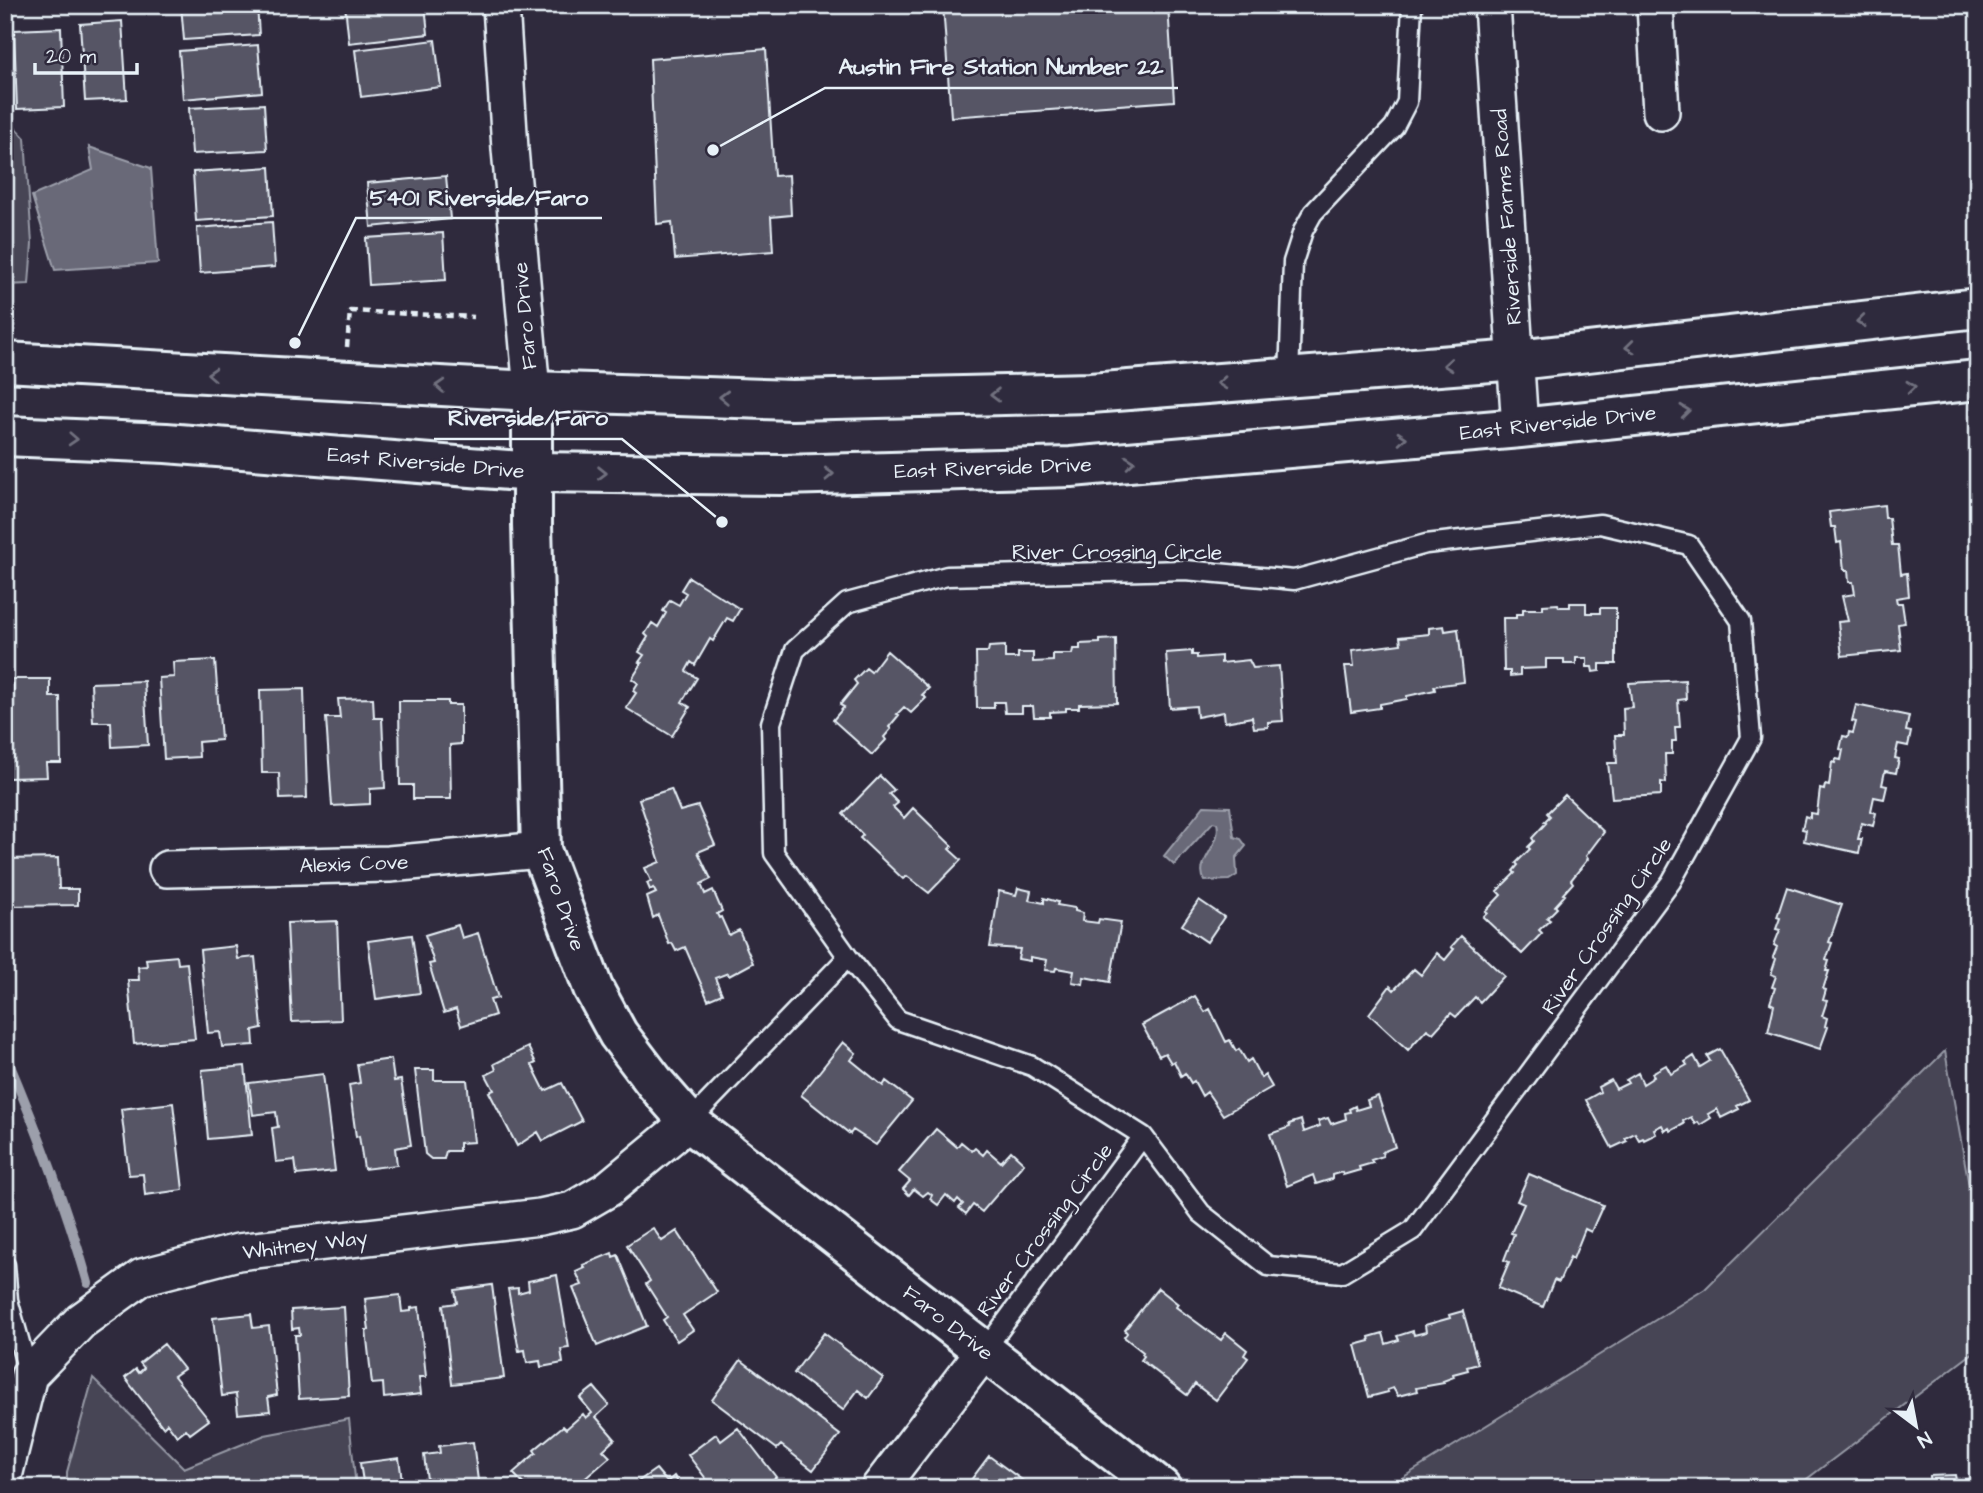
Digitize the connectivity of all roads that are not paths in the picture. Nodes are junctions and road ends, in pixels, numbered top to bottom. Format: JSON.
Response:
{"nodes":[{"id":1,"x":501,"y":5,"type":"edge"},
{"id":2,"x":1412,"y":5,"type":"edge"},
{"id":3,"x":1492,"y":5,"type":"edge"},
{"id":4,"x":1655,"y":5,"type":"edge"},
{"id":5,"x":1661,"y":112,"type":"dead end"},
{"id":6,"x":1978,"y":308,"type":"edge"},
{"id":7,"x":1517,"y":360,"type":"junction"},
{"id":8,"x":5,"y":362,"type":"edge"},
{"id":9,"x":1289,"y":378,"type":"junction"},
{"id":10,"x":1978,"y":380,"type":"edge"},
{"id":11,"x":532,"y":391,"type":"junction"},
{"id":12,"x":1520,"y":428,"type":"junction"},
{"id":13,"x":5,"y":436,"type":"edge"},
{"id":14,"x":533,"y":472,"type":"junction"},
{"id":15,"x":541,"y":850,"type":"junction"},
{"id":16,"x":167,"y":869,"type":"dead end"},
{"id":17,"x":848,"y":957,"type":"junction"},
{"id":18,"x":689,"y":1122,"type":"junction"},
{"id":19,"x":1143,"y":1136,"type":"junction"},
{"id":20,"x":5,"y":1265,"type":"edge"},
{"id":21,"x":984,"y":1351,"type":"junction"},
{"id":22,"x":29,"y":1375,"type":"junction"},
{"id":23,"x":5,"y":1472,"type":"edge"},
{"id":24,"x":880,"y":1488,"type":"edge"},
{"id":25,"x":1161,"y":1488,"type":"edge"}],
"edges":[{"from":1,"to":11,"type":"street","name":"Faro Drive"},
{"from":2,"to":9,"type":"lane"},
{"from":3,"to":7,"type":"street","name":"Riverside Farms Road"},
{"from":4,"to":5,"type":"street"},
{"from":6,"to":7,"type":"main road","one_way":true},
{"from":7,"to":9,"type":"main road","one_way":true},
{"from":7,"to":12,"type":"street","name":"Riverside Farms Road"},
{"from":11,"to":8,"type":"main road","one_way":true},
{"from":9,"to":11,"type":"main road","one_way":true},
{"from":12,"to":10,"type":"main road","name":"East Riverside Drive","one_way":true},
{"from":11,"to":14,"type":"main road","name":"Faro Drive"},
{"from":14,"to":12,"type":"main road","name":"East Riverside Drive","one_way":true},
{"from":13,"to":14,"type":"main road","name":"East Riverside Drive","one_way":true},
{"from":14,"to":15,"type":"main road","name":"Faro Drive"},
{"from":15,"to":16,"type":"street","name":"Alexis Cove"},
{"from":15,"to":18,"type":"main road","name":"Faro Drive"},
{"from":17,"to":18,"type":"lane"},
{"from":17,"to":19,"type":"lane","name":"River Crossing Circle"},
{"from":17,"to":19,"type":"lane","name":"River Crossing Circle"},
{"from":18,"to":21,"type":"main road","name":"Faro Drive"},
{"from":18,"to":22,"type":"street","name":"Whitney Way"},
{"from":19,"to":21,"type":"lane","name":"River Crossing Circle"},
{"from":20,"to":22,"type":"lane"},
{"from":21,"to":24,"type":"street"},
{"from":21,"to":25,"type":"main road","name":"Faro Drive"},
{"from":22,"to":23,"type":"street"}]}
